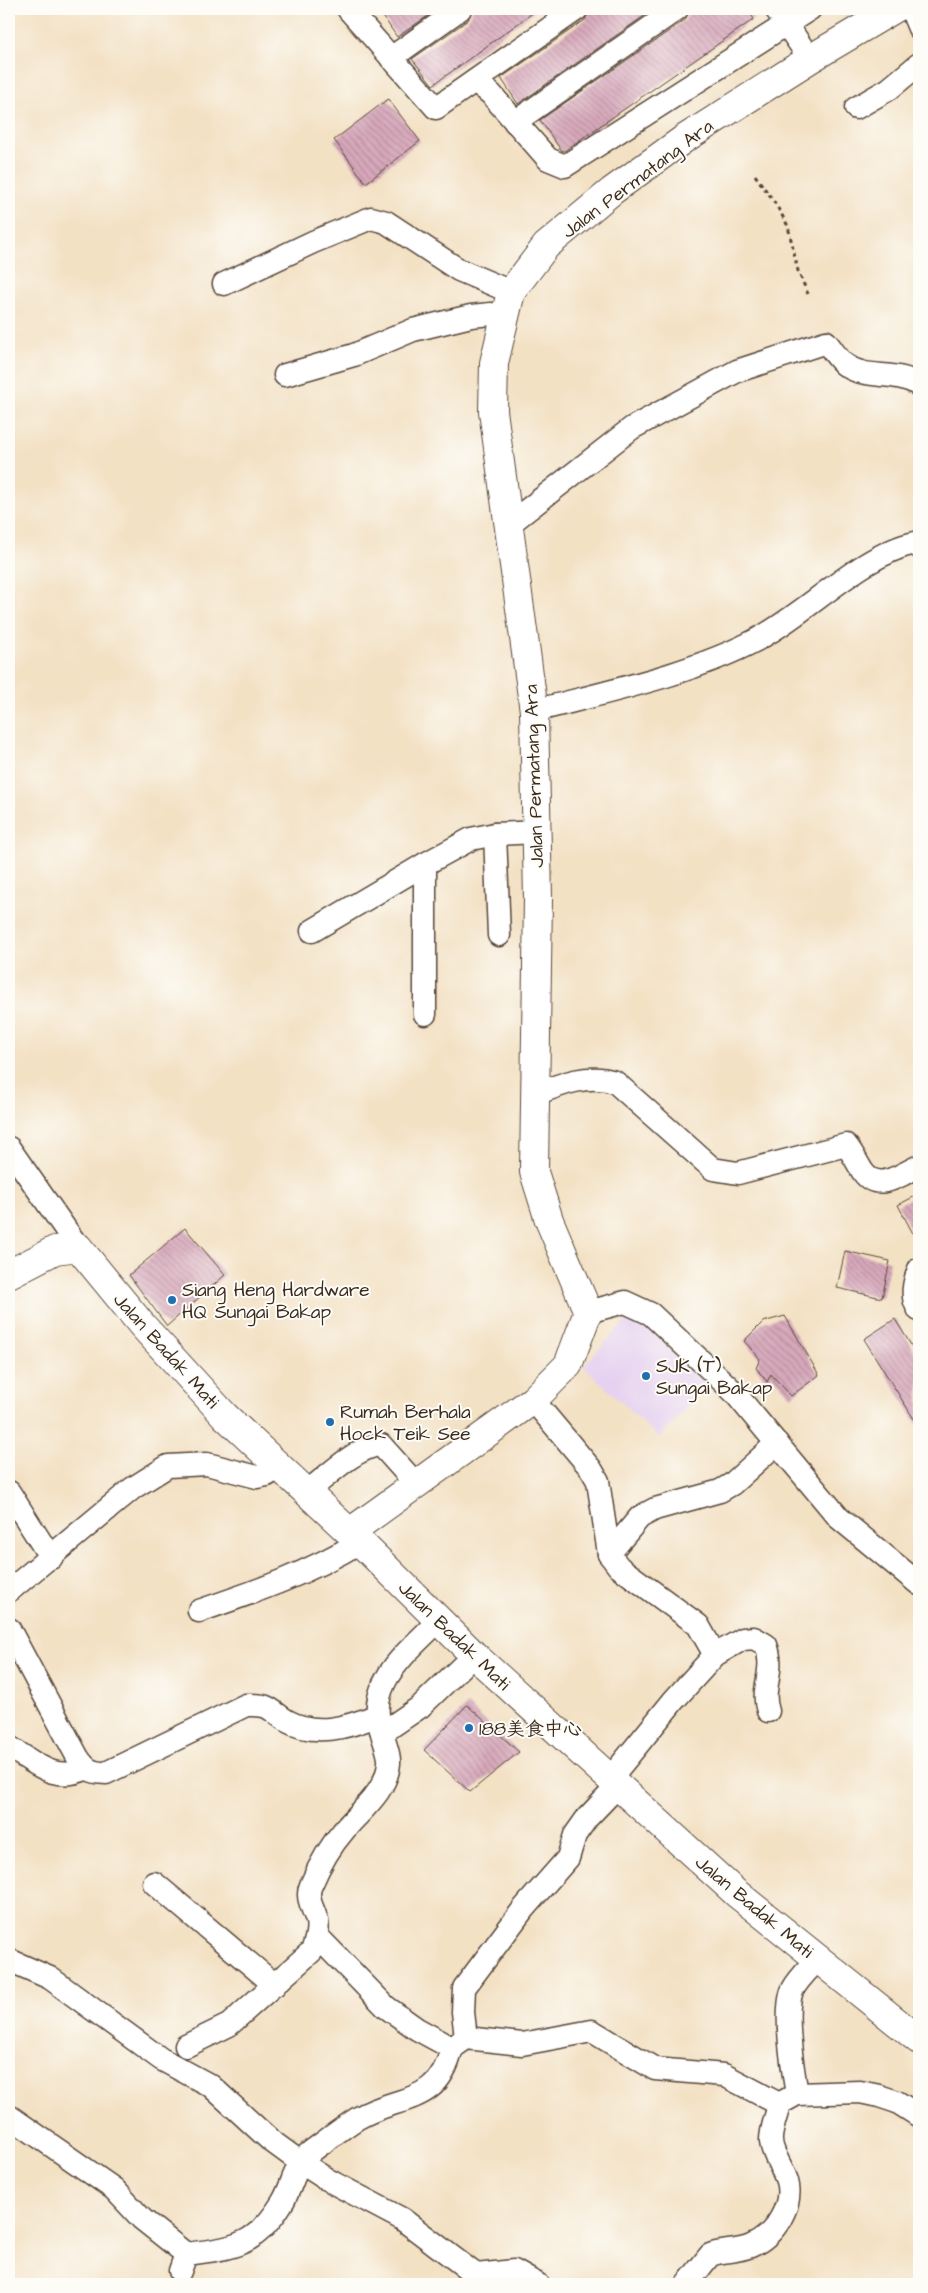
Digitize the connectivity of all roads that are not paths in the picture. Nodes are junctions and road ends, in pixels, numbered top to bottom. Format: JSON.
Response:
{"nodes":[{"id":1,"x":460,"y":9,"type":"edge"},
{"id":2,"x":677,"y":9,"type":"edge"},
{"id":3,"x":810,"y":9,"type":"edge"},
{"id":4,"x":894,"y":9,"type":"edge"},
{"id":5,"x":910,"y":9,"type":"edge"},
{"id":6,"x":354,"y":11,"type":"edge"},
{"id":7,"x":567,"y":12,"type":"edge"},
{"id":8,"x":781,"y":16,"type":"edge"},
{"id":9,"x":919,"y":28,"type":"edge"},
{"id":10,"x":391,"y":58,"type":"junction"},
{"id":11,"x":810,"y":59,"type":"junction"},
{"id":12,"x":919,"y":64,"type":"edge"},
{"id":13,"x":475,"y":81,"type":"junction"},
{"id":14,"x":856,"y":108,"type":"dead end"},
{"id":15,"x":516,"y":122,"type":"junction"},
{"id":16,"x":224,"y":284,"type":"dead end"},
{"id":17,"x":511,"y":292,"type":"junction"},
{"id":18,"x":503,"y":320,"type":"junction"},
{"id":19,"x":285,"y":376,"type":"dead end"},
{"id":20,"x":919,"y":386,"type":"edge"},
{"id":21,"x":508,"y":526,"type":"junction"},
{"id":22,"x":919,"y":547,"type":"edge"},
{"id":23,"x":534,"y":711,"type":"junction"},
{"id":24,"x":536,"y":832,"type":"junction"},
{"id":25,"x":495,"y":834,"type":"junction"},
{"id":26,"x":425,"y":864,"type":"junction"},
{"id":27,"x":312,"y":931,"type":"dead end"},
{"id":28,"x":499,"y":935,"type":"dead end"},
{"id":29,"x":425,"y":1014,"type":"dead end"},
{"id":30,"x":536,"y":1094,"type":"junction"},
{"id":31,"x":9,"y":1148,"type":"edge"},
{"id":32,"x":919,"y":1166,"type":"edge"},
{"id":33,"x":78,"y":1247,"type":"junction"},
{"id":34,"x":919,"y":1269,"type":"edge"},
{"id":35,"x":9,"y":1274,"type":"edge"},
{"id":36,"x":919,"y":1310,"type":"edge"},
{"id":37,"x":588,"y":1312,"type":"junction"},
{"id":38,"x":533,"y":1400,"type":"junction"},
{"id":39,"x":777,"y":1444,"type":"junction"},
{"id":40,"x":280,"y":1467,"type":"junction"},
{"id":41,"x":415,"y":1483,"type":"junction"},
{"id":42,"x":9,"y":1492,"type":"edge"},
{"id":43,"x":307,"y":1492,"type":"junction"},
{"id":44,"x":355,"y":1537,"type":"junction"},
{"id":45,"x":610,"y":1554,"type":"junction"},
{"id":46,"x":51,"y":1558,"type":"junction"},
{"id":47,"x":919,"y":1584,"type":"edge"},
{"id":48,"x":9,"y":1591,"type":"edge"},
{"id":49,"x":199,"y":1611,"type":"dead end"},
{"id":50,"x":438,"y":1621,"type":"junction"},
{"id":51,"x":9,"y":1629,"type":"edge"},
{"id":52,"x":474,"y":1655,"type":"junction"},
{"id":53,"x":715,"y":1655,"type":"junction"},
{"id":54,"x":768,"y":1711,"type":"dead end"},
{"id":55,"x":379,"y":1725,"type":"junction"},
{"id":56,"x":9,"y":1747,"type":"edge"},
{"id":57,"x":85,"y":1769,"type":"junction"},
{"id":58,"x":613,"y":1782,"type":"junction"},
{"id":59,"x":154,"y":1883,"type":"dead end"},
{"id":60,"x":318,"y":1937,"type":"junction"},
{"id":61,"x":818,"y":1959,"type":"junction"},
{"id":62,"x":9,"y":1960,"type":"edge"},
{"id":63,"x":275,"y":1985,"type":"junction"},
{"id":64,"x":919,"y":2040,"type":"edge"},
{"id":65,"x":459,"y":2043,"type":"junction"},
{"id":66,"x":186,"y":2046,"type":"dead end"},
{"id":67,"x":788,"y":2099,"type":"junction"},
{"id":68,"x":9,"y":2116,"type":"edge"},
{"id":69,"x":919,"y":2116,"type":"edge"},
{"id":70,"x":300,"y":2162,"type":"junction"},
{"id":71,"x":537,"y":2284,"type":"edge"},
{"id":72,"x":687,"y":2284,"type":"edge"}],
"edges":[{"from":1,"to":10,"type":"street"},
{"from":2,"to":15,"type":"street"},
{"from":3,"to":8,"type":"street"},
{"from":4,"to":11,"type":"main road","name":"Jalan Permatang Ara"},
{"from":5,"to":9,"type":"street"},
{"from":6,"to":10,"type":"street"},
{"from":7,"to":13,"type":"street"},
{"from":8,"to":11,"type":"street"},
{"from":8,"to":15,"type":"street"},
{"from":10,"to":13,"type":"street"},
{"from":11,"to":17,"type":"main road","name":"Jalan Permatang Ara"},
{"from":12,"to":14,"type":"street"},
{"from":13,"to":15,"type":"street"},
{"from":16,"to":17,"type":"street"},
{"from":17,"to":18,"type":"main road","name":"Jalan Permatang Ara"},
{"from":18,"to":19,"type":"street"},
{"from":18,"to":21,"type":"main road","name":"Jalan Permatang Ara"},
{"from":20,"to":21,"type":"street"},
{"from":21,"to":23,"type":"main road","name":"Jalan Permatang Ara"},
{"from":22,"to":23,"type":"street"},
{"from":23,"to":24,"type":"main road","name":"Jalan Permatang Ara"},
{"from":24,"to":25,"type":"street"},
{"from":24,"to":30,"type":"main road","name":"Jalan Permatang Ara"},
{"from":25,"to":26,"type":"street"},
{"from":25,"to":28,"type":"street"},
{"from":26,"to":27,"type":"street"},
{"from":26,"to":29,"type":"street"},
{"from":30,"to":32,"type":"street"},
{"from":30,"to":37,"type":"main road","name":"Jalan Permatang Ara"},
{"from":31,"to":33,"type":"street"},
{"from":33,"to":35,"type":"main road"},
{"from":33,"to":40,"type":"main road","name":"Jalan Badak Mati"},
{"from":34,"to":36,"type":"street"},
{"from":37,"to":38,"type":"main road"},
{"from":37,"to":39,"type":"street"},
{"from":38,"to":41,"type":"main road"},
{"from":38,"to":45,"type":"street"},
{"from":39,"to":45,"type":"street"},
{"from":39,"to":47,"type":"street"},
{"from":40,"to":43,"type":"main road","name":"Jalan Badak Mati"},
{"from":40,"to":46,"type":"street"},
{"from":41,"to":43,"type":"street"},
{"from":41,"to":44,"type":"main road"},
{"from":42,"to":46,"type":"street"},
{"from":43,"to":44,"type":"main road","name":"Jalan Badak Mati"},
{"from":44,"to":49,"type":"street"},
{"from":44,"to":50,"type":"main road","name":"Jalan Badak Mati"},
{"from":45,"to":53,"type":"street"},
{"from":46,"to":48,"type":"street"},
{"from":50,"to":52,"type":"main road","name":"Jalan Badak Mati"},
{"from":50,"to":55,"type":"street"},
{"from":51,"to":57,"type":"street"},
{"from":52,"to":55,"type":"street"},
{"from":52,"to":58,"type":"main road","name":"Jalan Badak Mati"},
{"from":53,"to":54,"type":"street"},
{"from":53,"to":58,"type":"street"},
{"from":55,"to":57,"type":"street"},
{"from":55,"to":60,"type":"street"},
{"from":56,"to":57,"type":"street"},
{"from":58,"to":61,"type":"main road","name":"Jalan Badak Mati"},
{"from":58,"to":65,"type":"street"},
{"from":59,"to":63,"type":"street"},
{"from":60,"to":63,"type":"street"},
{"from":60,"to":65,"type":"street"},
{"from":61,"to":64,"type":"main road","name":"Jalan Badak Mati"},
{"from":61,"to":67,"type":"street"},
{"from":62,"to":70,"type":"street"},
{"from":63,"to":66,"type":"street"},
{"from":65,"to":67,"type":"street"},
{"from":65,"to":70,"type":"street"},
{"from":67,"to":69,"type":"street"},
{"from":67,"to":72,"type":"street"},
{"from":68,"to":70,"type":"street"},
{"from":70,"to":71,"type":"street"}]}
